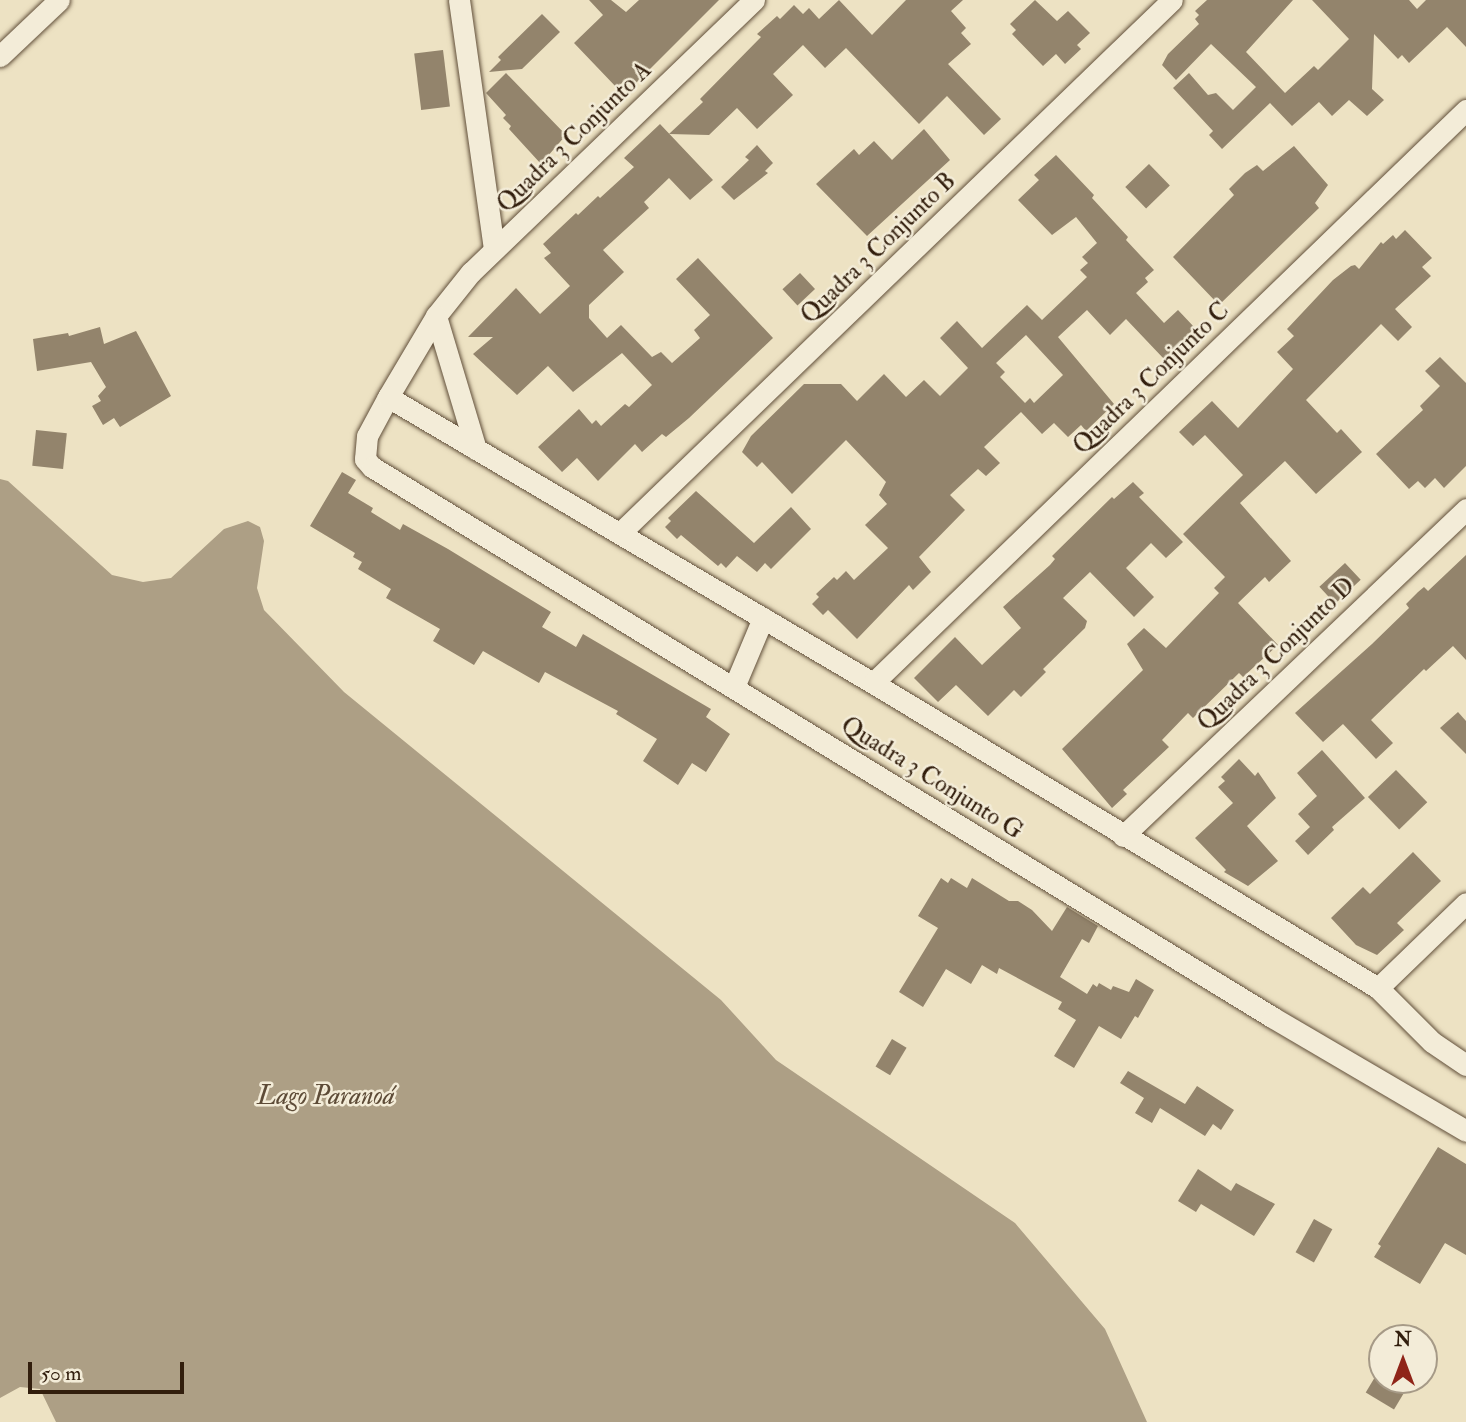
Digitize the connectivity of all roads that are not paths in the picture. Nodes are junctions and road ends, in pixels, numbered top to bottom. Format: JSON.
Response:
{"nodes":[{"id":1,"x":59,"y":0,"type":"edge"},
{"id":2,"x":459,"y":0,"type":"edge"},
{"id":3,"x":754,"y":0,"type":"edge"},
{"id":4,"x":1172,"y":0,"type":"edge"},
{"id":5,"x":0,"y":56,"type":"edge"},
{"id":6,"x":1466,"y":110,"type":"edge"},
{"id":7,"x":495,"y":250,"type":"junction"},
{"id":8,"x":436,"y":316,"type":"junction"},
{"id":9,"x":388,"y":397,"type":"junction"},
{"id":10,"x":476,"y":449,"type":"junction"},
{"id":11,"x":372,"y":467,"type":"joint"},
{"id":12,"x":1466,"y":509,"type":"edge"},
{"id":13,"x":620,"y":533,"type":"junction"},
{"id":14,"x":763,"y":618,"type":"junction"},
{"id":15,"x":873,"y":684,"type":"junction"},
{"id":16,"x":734,"y":687,"type":"junction"},
{"id":17,"x":1123,"y":836,"type":"junction"},
{"id":18,"x":1466,"y":903,"type":"edge"},
{"id":19,"x":1378,"y":988,"type":"junction"},
{"id":20,"x":1466,"y":1065,"type":"edge"},
{"id":21,"x":1466,"y":1131,"type":"edge"}],
"edges":[{"from":1,"to":5,"type":"street"},
{"from":2,"to":7,"type":"street"},
{"from":3,"to":7,"type":"street","name":"Quadra 3 Conjunto A"},
{"from":4,"to":13,"type":"street","name":"Quadra 3 Conjunto B"},
{"from":6,"to":15,"type":"street","name":"Quadra 3 Conjunto C"},
{"from":7,"to":8,"type":"street","name":"Quadra 3 Conjunto A"},
{"from":8,"to":9,"type":"street","name":"Quadra 3 Conjunto A"},
{"from":8,"to":10,"type":"street"},
{"from":9,"to":10,"type":"street"},
{"from":9,"to":11,"type":"street","name":"Quadra 3 Conjunto A"},
{"from":10,"to":13,"type":"street"},
{"from":11,"to":16,"type":"street","name":"Quadra 3 Conjunto G"},
{"from":12,"to":17,"type":"street","name":"Quadra 3 Conjunto D"},
{"from":13,"to":14,"type":"street"},
{"from":14,"to":15,"type":"street"},
{"from":14,"to":16,"type":"street"},
{"from":15,"to":17,"type":"street"},
{"from":16,"to":21,"type":"street","name":"Quadra 3 Conjunto G"},
{"from":17,"to":19,"type":"street"},
{"from":18,"to":19,"type":"street"},
{"from":19,"to":20,"type":"street"}]}
